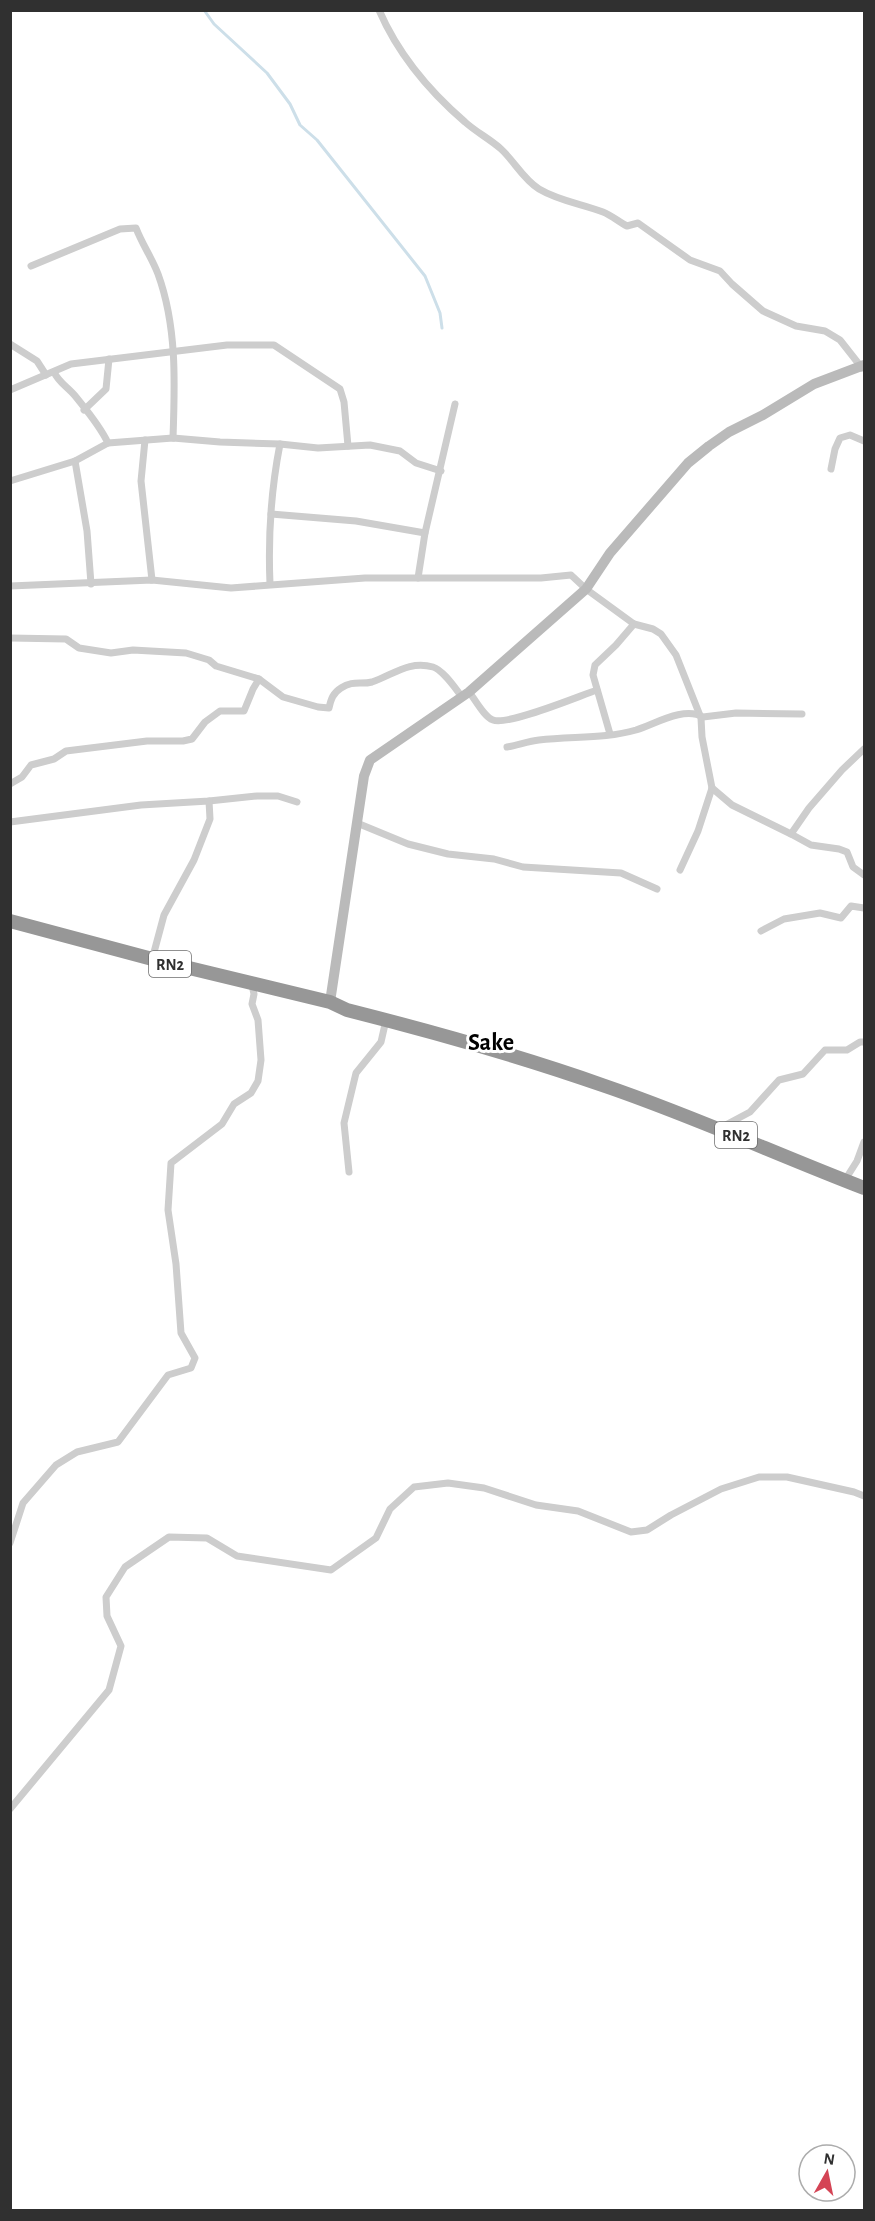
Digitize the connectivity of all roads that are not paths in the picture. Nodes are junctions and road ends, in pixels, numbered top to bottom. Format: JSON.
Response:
{"nodes":[{"id":1,"x":379,"y":10,"type":"edge"},
{"id":2,"x":32,"y":266,"type":"dead end"},
{"id":3,"x":10,"y":344,"type":"edge"},
{"id":4,"x":173,"y":353,"type":"junction"},
{"id":5,"x":109,"y":359,"type":"junction"},
{"id":6,"x":863,"y":367,"type":"edge"},
{"id":7,"x":54,"y":372,"type":"junction"},
{"id":8,"x":46,"y":375,"type":"junction"},
{"id":9,"x":10,"y":390,"type":"edge"},
{"id":10,"x":455,"y":404,"type":"dead end"},
{"id":11,"x":84,"y":410,"type":"junction"},
{"id":12,"x":173,"y":438,"type":"junction"},
{"id":13,"x":145,"y":440,"type":"junction"},
{"id":14,"x":864,"y":441,"type":"edge"},
{"id":15,"x":108,"y":443,"type":"junction"},
{"id":16,"x":280,"y":444,"type":"junction"},
{"id":17,"x":348,"y":446,"type":"junction"},
{"id":18,"x":75,"y":461,"type":"junction"},
{"id":19,"x":831,"y":469,"type":"dead end"},
{"id":20,"x":441,"y":471,"type":"junction"},
{"id":21,"x":10,"y":481,"type":"edge"},
{"id":22,"x":271,"y":514,"type":"junction"},
{"id":23,"x":425,"y":533,"type":"junction"},
{"id":24,"x":418,"y":578,"type":"junction"},
{"id":25,"x":152,"y":580,"type":"junction"},
{"id":26,"x":91,"y":584,"type":"junction"},
{"id":27,"x":270,"y":584,"type":"junction"},
{"id":28,"x":10,"y":586,"type":"edge"},
{"id":29,"x":585,"y":589,"type":"junction"},
{"id":30,"x":634,"y":624,"type":"junction"},
{"id":31,"x":10,"y":638,"type":"edge"},
{"id":32,"x":259,"y":679,"type":"junction"},
{"id":33,"x":597,"y":690,"type":"junction"},
{"id":34,"x":466,"y":694,"type":"junction"},
{"id":35,"x":698,"y":714,"type":"junction"},
{"id":36,"x":801,"y":714,"type":"dead end"},
{"id":37,"x":610,"y":734,"type":"junction"},
{"id":38,"x":507,"y":747,"type":"dead end"},
{"id":39,"x":864,"y":749,"type":"edge"},
{"id":40,"x":10,"y":784,"type":"edge"},
{"id":41,"x":712,"y":788,"type":"junction"},
{"id":42,"x":209,"y":801,"type":"junction"},
{"id":43,"x":297,"y":802,"type":"dead end"},
{"id":44,"x":10,"y":822,"type":"edge"},
{"id":45,"x":357,"y":823,"type":"junction"},
{"id":46,"x":790,"y":834,"type":"junction"},
{"id":47,"x":680,"y":870,"type":"dead end"},
{"id":48,"x":864,"y":875,"type":"edge"},
{"id":49,"x":657,"y":889,"type":"dead end"},
{"id":50,"x":864,"y":908,"type":"edge"},
{"id":51,"x":10,"y":921,"type":"edge"},
{"id":52,"x":761,"y":932,"type":"dead end"},
{"id":53,"x":156,"y":960,"type":"junction"},
{"id":54,"x":252,"y":985,"type":"junction"},
{"id":55,"x":330,"y":1002,"type":"junction"},
{"id":56,"x":386,"y":1020,"type":"junction"},
{"id":57,"x":864,"y":1042,"type":"edge"},
{"id":58,"x":720,"y":1128,"type":"junction"},
{"id":59,"x":864,"y":1142,"type":"edge"},
{"id":60,"x":349,"y":1172,"type":"dead end"},
{"id":61,"x":845,"y":1180,"type":"junction"},
{"id":62,"x":864,"y":1188,"type":"edge"},
{"id":63,"x":864,"y":1496,"type":"edge"},
{"id":64,"x":10,"y":1544,"type":"edge"},
{"id":65,"x":10,"y":1809,"type":"edge"}],
"edges":[{"from":1,"to":6,"type":"street"},
{"from":2,"to":4,"type":"street"},
{"from":3,"to":8,"type":"street"},
{"from":4,"to":5,"type":"street"},
{"from":4,"to":12,"type":"street"},
{"from":4,"to":17,"type":"street"},
{"from":5,"to":7,"type":"street"},
{"from":5,"to":11,"type":"street"},
{"from":6,"to":29,"type":"main road"},
{"from":7,"to":8,"type":"street"},
{"from":7,"to":11,"type":"street"},
{"from":8,"to":9,"type":"street"},
{"from":10,"to":20,"type":"street"},
{"from":11,"to":15,"type":"street"},
{"from":12,"to":13,"type":"street"},
{"from":12,"to":16,"type":"street"},
{"from":13,"to":15,"type":"street"},
{"from":13,"to":25,"type":"street"},
{"from":14,"to":19,"type":"street"},
{"from":15,"to":18,"type":"street"},
{"from":16,"to":17,"type":"street"},
{"from":16,"to":22,"type":"street"},
{"from":17,"to":20,"type":"street"},
{"from":18,"to":21,"type":"street"},
{"from":18,"to":26,"type":"street"},
{"from":20,"to":23,"type":"street"},
{"from":22,"to":23,"type":"street"},
{"from":22,"to":27,"type":"street"},
{"from":23,"to":24,"type":"street"},
{"from":24,"to":27,"type":"street"},
{"from":24,"to":29,"type":"street"},
{"from":25,"to":26,"type":"street"},
{"from":25,"to":27,"type":"street"},
{"from":26,"to":28,"type":"street"},
{"from":29,"to":30,"type":"street"},
{"from":29,"to":34,"type":"main road"},
{"from":30,"to":33,"type":"street"},
{"from":30,"to":35,"type":"street"},
{"from":31,"to":32,"type":"street"},
{"from":32,"to":34,"type":"street"},
{"from":32,"to":40,"type":"street"},
{"from":33,"to":34,"type":"street"},
{"from":33,"to":37,"type":"street"},
{"from":34,"to":45,"type":"main road"},
{"from":35,"to":36,"type":"street"},
{"from":35,"to":37,"type":"street"},
{"from":35,"to":41,"type":"street"},
{"from":37,"to":38,"type":"street"},
{"from":39,"to":46,"type":"street"},
{"from":41,"to":46,"type":"street"},
{"from":41,"to":47,"type":"street"},
{"from":42,"to":43,"type":"street"},
{"from":42,"to":44,"type":"street"},
{"from":42,"to":53,"type":"street"},
{"from":45,"to":49,"type":"street"},
{"from":45,"to":55,"type":"main road"},
{"from":46,"to":48,"type":"street"},
{"from":50,"to":52,"type":"street"},
{"from":51,"to":53,"type":"highway","number":"RN2"},
{"from":53,"to":54,"type":"highway","number":"RN2"},
{"from":54,"to":55,"type":"highway","number":"RN2"},
{"from":54,"to":64,"type":"street"},
{"from":55,"to":56,"type":"highway","number":"RN2"},
{"from":56,"to":58,"type":"highway","number":"RN2"},
{"from":56,"to":60,"type":"street"},
{"from":57,"to":58,"type":"street"},
{"from":58,"to":61,"type":"highway","number":"RN2"},
{"from":59,"to":61,"type":"street"},
{"from":61,"to":62,"type":"highway","number":"RN2"},
{"from":63,"to":65,"type":"street"}]}
